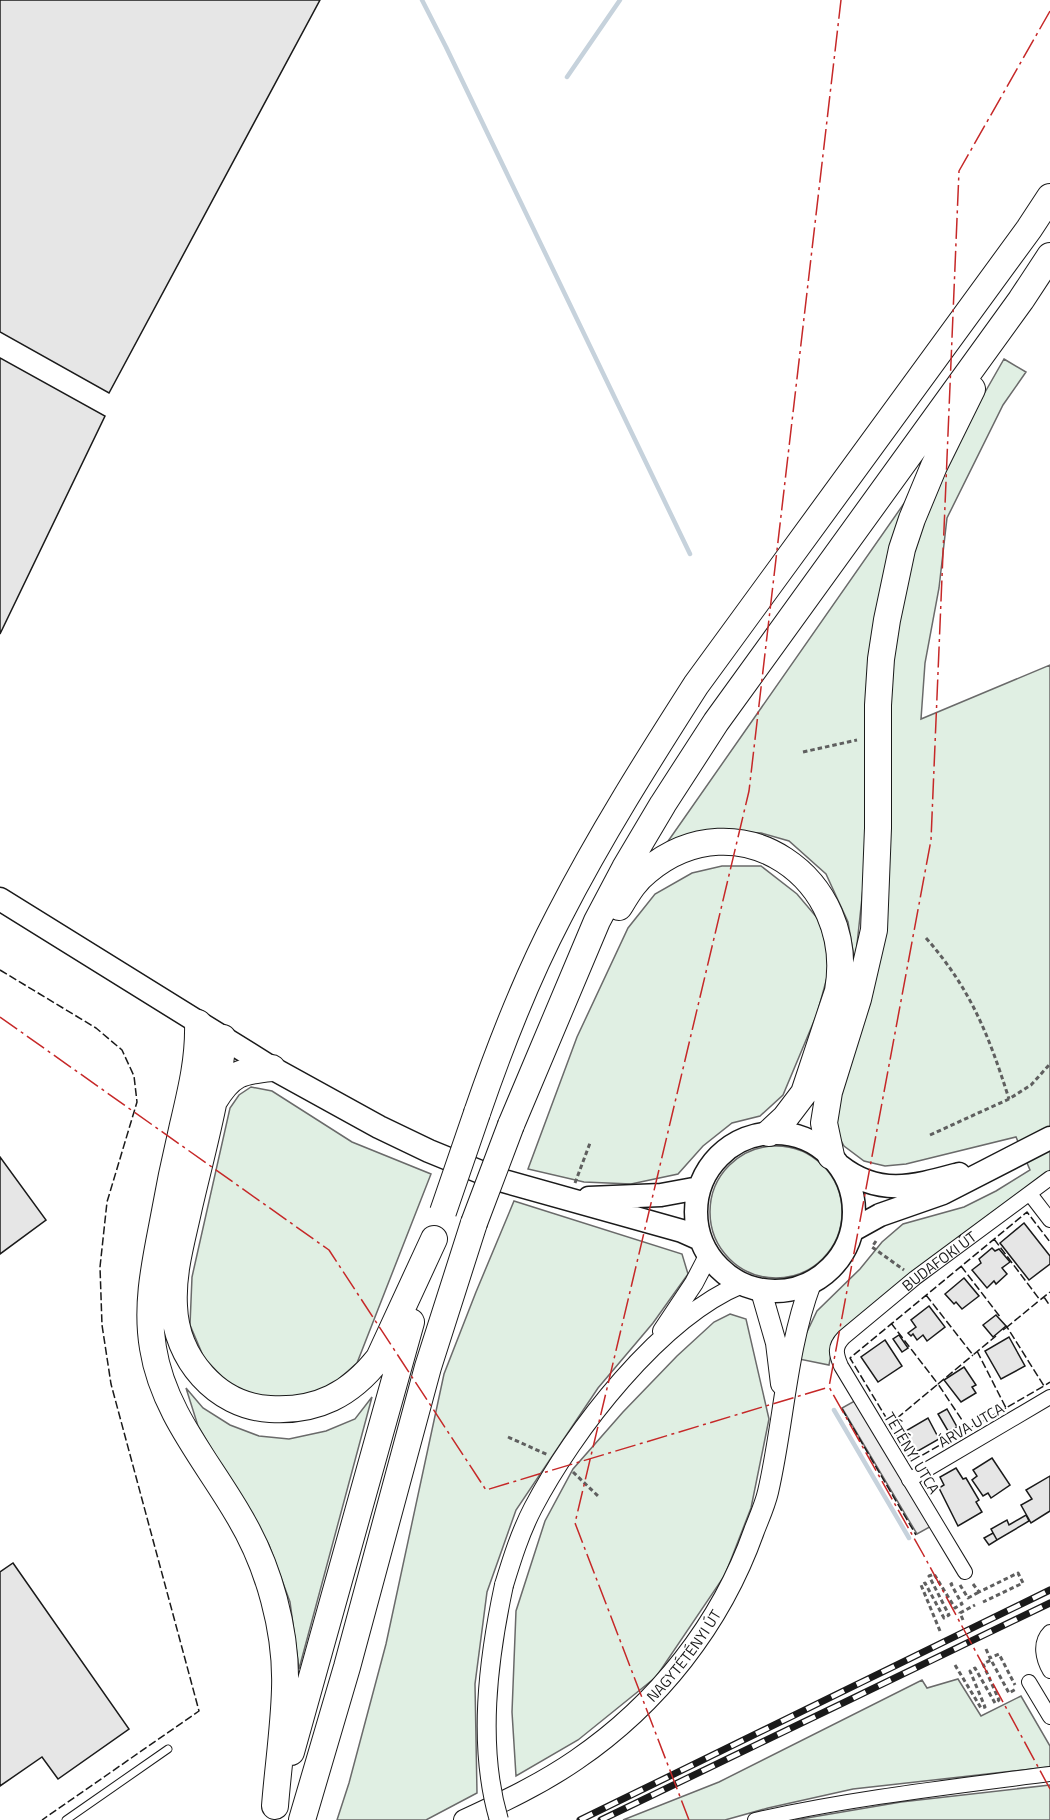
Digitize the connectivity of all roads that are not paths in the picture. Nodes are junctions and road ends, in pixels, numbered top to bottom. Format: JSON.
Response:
{"nodes":[{"id":1,"x":1050,"y":197,"type":"edge"},
{"id":2,"x":1050,"y":256,"type":"edge"},
{"id":3,"x":1021,"y":300,"type":"junction"},
{"id":4,"x":0,"y":899,"type":"edge"},
{"id":5,"x":560,"y":1005,"type":"junction"},
{"id":6,"x":198,"y":1023,"type":"junction"},
{"id":7,"x":223,"y":1038,"type":"junction"},
{"id":8,"x":272,"y":1068,"type":"junction"},
{"id":9,"x":195,"y":1073,"type":"junction"},
{"id":10,"x":214,"y":1101,"type":"junction"},
{"id":11,"x":769,"y":1133,"type":"junction"},
{"id":12,"x":1050,"y":1138,"type":"edge"},
{"id":13,"x":835,"y":1160,"type":"junction"},
{"id":14,"x":998,"y":1163,"type":"junction"},
{"id":15,"x":1050,"y":1178,"type":"edge"},
{"id":16,"x":699,"y":1188,"type":"junction"},
{"id":17,"x":1030,"y":1194,"type":"junction"},
{"id":18,"x":569,"y":1199,"type":"junction"},
{"id":19,"x":1050,"y":1220,"type":"edge"},
{"id":20,"x":853,"y":1230,"type":"junction"},
{"id":21,"x":434,"y":1239,"type":"junction"},
{"id":22,"x":704,"y":1247,"type":"junction"},
{"id":23,"x":811,"y":1283,"type":"junction"},
{"id":24,"x":751,"y":1288,"type":"junction"},
{"id":25,"x":836,"y":1349,"type":"joint"},
{"id":26,"x":650,"y":1350,"type":"junction"},
{"id":27,"x":1050,"y":1398,"type":"edge"},
{"id":28,"x":783,"y":1402,"type":"junction"},
{"id":29,"x":909,"y":1480,"type":"junction"},
{"id":30,"x":961,"y":1576,"type":"road end"},
{"id":31,"x":1050,"y":1632,"type":"edge"},
{"id":32,"x":1050,"y":1671,"type":"edge"},
{"id":33,"x":1029,"y":1682,"type":"road end"},
{"id":34,"x":1050,"y":1717,"type":"edge"},
{"id":35,"x":168,"y":1749,"type":"dead end"},
{"id":36,"x":1050,"y":1774,"type":"edge"},
{"id":37,"x":272,"y":1813,"type":"edge"},
{"id":38,"x":66,"y":1820,"type":"edge"},
{"id":39,"x":302,"y":1820,"type":"edge"},
{"id":40,"x":464,"y":1820,"type":"edge"},
{"id":41,"x":499,"y":1820,"type":"edge"},
{"id":42,"x":755,"y":1820,"type":"edge"}],
"edges":[{"from":1,"to":21,"type":"highway","bridge":true},
{"from":2,"to":3,"type":"highway"},
{"from":3,"to":5,"type":"highway"},
{"from":3,"to":13,"type":"highway"},
{"from":4,"to":6,"type":"main road"},
{"from":5,"to":11,"type":"highway"},
{"from":5,"to":39,"type":"highway","bridge":true},
{"from":6,"to":7,"type":"main road"},
{"from":6,"to":9,"type":"highway"},
{"from":7,"to":8,"type":"main road"},
{"from":7,"to":9,"type":"highway"},
{"from":7,"to":10,"type":"highway"},
{"from":8,"to":10,"type":"highway"},
{"from":8,"to":18,"type":"main road"},
{"from":9,"to":37,"type":"highway"},
{"from":10,"to":21,"type":"highway"},
{"from":11,"to":13,"type":"main road"},
{"from":11,"to":16,"type":"main road"},
{"from":12,"to":14,"type":"main road"},
{"from":13,"to":14,"type":"main road"},
{"from":13,"to":20,"type":"main road"},
{"from":14,"to":20,"type":"main road"},
{"from":15,"to":17,"type":"street","name":"BUDAFOKI ÚT"},
{"from":16,"to":18,"type":"main road"},
{"from":16,"to":22,"type":"main road"},
{"from":17,"to":19,"type":"street"},
{"from":17,"to":25,"type":"street","name":"BUDAFOKI ÚT"},
{"from":18,"to":22,"type":"main road"},
{"from":20,"to":23,"type":"main road"},
{"from":21,"to":37,"type":"highway"},
{"from":22,"to":24,"type":"main road"},
{"from":22,"to":26,"type":"street"},
{"from":23,"to":24,"type":"main road"},
{"from":23,"to":28,"type":"main road","name":"NAGYTÉTÉNYI ÚT"},
{"from":24,"to":26,"type":"street"},
{"from":24,"to":28,"type":"main road","name":"NAGYTÉTÉNYI ÚT"},
{"from":25,"to":29,"type":"street","name":"TÉTÉNYI UTCA"},
{"from":26,"to":41,"type":"street","bridge":true},
{"from":27,"to":29,"type":"street","name":"ÁRVA UTCA"},
{"from":28,"to":40,"type":"main road","name":"NAGYTÉTÉNYI ÚT"},
{"from":29,"to":30,"type":"street","name":"TÉTÉNYI UTCA"},
{"from":31,"to":32,"type":"street"},
{"from":33,"to":34,"type":"street"},
{"from":35,"to":38,"type":"lane"},
{"from":36,"to":42,"type":"street"}]}
